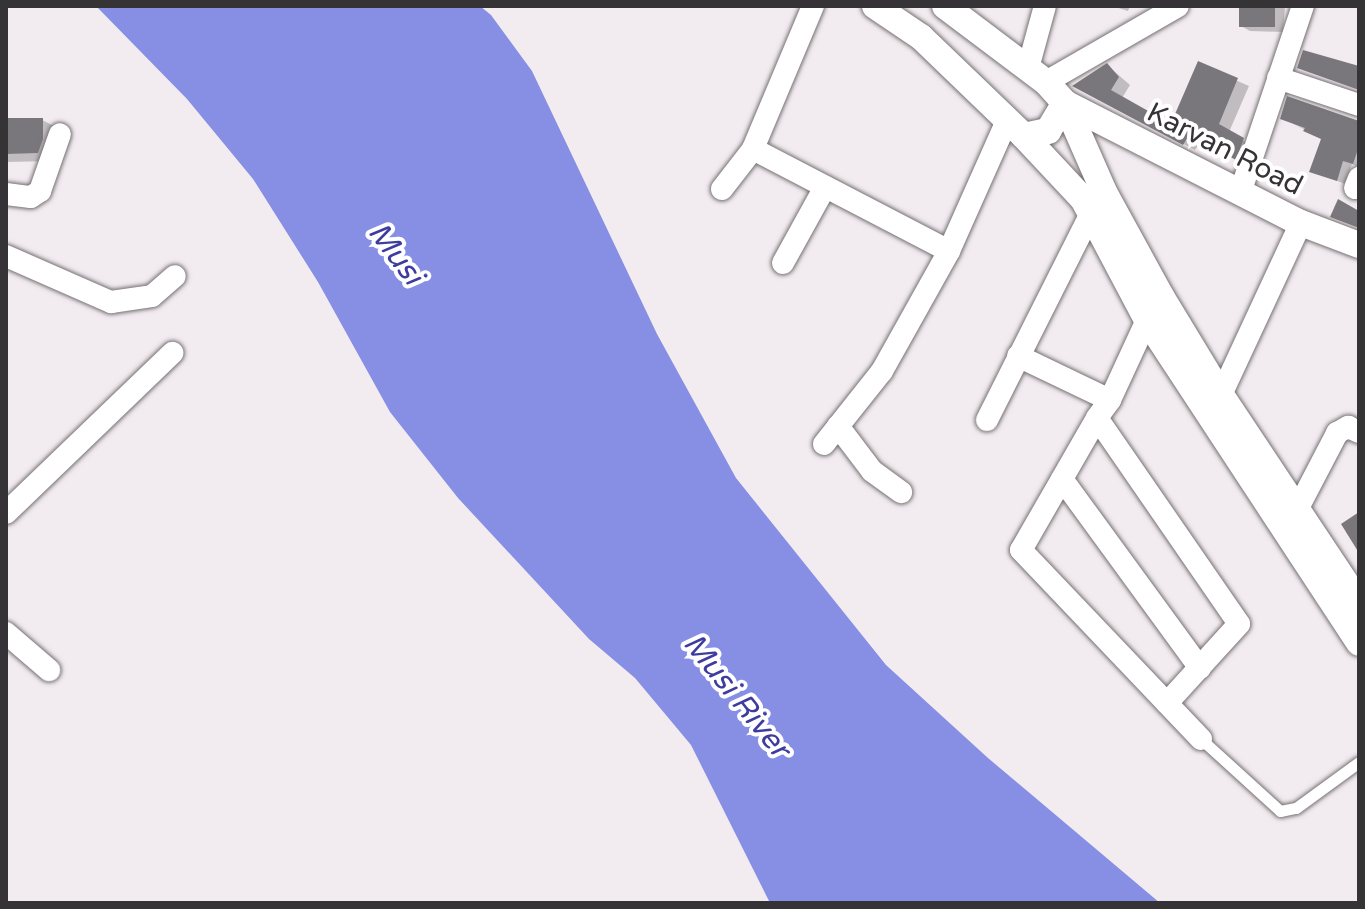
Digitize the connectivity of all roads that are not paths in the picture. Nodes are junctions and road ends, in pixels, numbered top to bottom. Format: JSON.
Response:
{"nodes":[{"id":1,"x":813,"y":6,"type":"edge"},
{"id":2,"x":875,"y":6,"type":"edge"},
{"id":3,"x":945,"y":6,"type":"edge"},
{"id":4,"x":1045,"y":6,"type":"edge"},
{"id":5,"x":1178,"y":6,"type":"edge"},
{"id":6,"x":1303,"y":6,"type":"edge"},
{"id":7,"x":1037,"y":75,"type":"junction"},
{"id":8,"x":1278,"y":78,"type":"junction"},
{"id":9,"x":1065,"y":103,"type":"junction"},
{"id":10,"x":1359,"y":105,"type":"edge"},
{"id":11,"x":1016,"y":129,"type":"junction"},
{"id":12,"x":60,"y":134,"type":"dead end"},
{"id":13,"x":753,"y":149,"type":"junction"},
{"id":14,"x":825,"y":187,"type":"junction"},
{"id":15,"x":722,"y":189,"type":"dead end"},
{"id":16,"x":1240,"y":193,"type":"junction"},
{"id":17,"x":6,"y":194,"type":"edge"},
{"id":18,"x":1091,"y":213,"type":"junction"},
{"id":19,"x":1301,"y":223,"type":"junction"},
{"id":20,"x":1359,"y":245,"type":"edge"},
{"id":21,"x":949,"y":251,"type":"junction"},
{"id":22,"x":6,"y":256,"type":"edge"},
{"id":23,"x":783,"y":263,"type":"dead end"},
{"id":24,"x":175,"y":276,"type":"dead end"},
{"id":25,"x":1147,"y":320,"type":"junction"},
{"id":26,"x":172,"y":353,"type":"dead end"},
{"id":27,"x":1018,"y":356,"type":"junction"},
{"id":28,"x":1221,"y":395,"type":"junction"},
{"id":29,"x":1103,"y":409,"type":"junction"},
{"id":30,"x":987,"y":420,"type":"dead end"},
{"id":31,"x":838,"y":426,"type":"junction"},
{"id":32,"x":1359,"y":432,"type":"edge"},
{"id":33,"x":824,"y":444,"type":"dead end"},
{"id":34,"x":1062,"y":479,"type":"junction"},
{"id":35,"x":901,"y":492,"type":"dead end"},
{"id":36,"x":1297,"y":510,"type":"junction"},
{"id":37,"x":6,"y":513,"type":"edge"},
{"id":38,"x":1359,"y":603,"type":"edge"},
{"id":39,"x":6,"y":633,"type":"edge"},
{"id":40,"x":1359,"y":643,"type":"edge"},
{"id":41,"x":1200,"y":668,"type":"junction"},
{"id":42,"x":49,"y":670,"type":"dead end"},
{"id":43,"x":1167,"y":703,"type":"junction"},
{"id":44,"x":1201,"y":739,"type":"joint"},
{"id":45,"x":1359,"y":762,"type":"edge"}],
"edges":[{"from":1,"to":13,"type":"street"},
{"from":2,"to":11,"type":"street"},
{"from":3,"to":7,"type":"street","name":"Karvan Road"},
{"from":4,"to":7,"type":"street"},
{"from":5,"to":7,"type":"street"},
{"from":6,"to":8,"type":"street"},
{"from":7,"to":9,"type":"street","name":"Karvan Road"},
{"from":8,"to":10,"type":"street"},
{"from":8,"to":16,"type":"street"},
{"from":9,"to":11,"type":"street"},
{"from":9,"to":16,"type":"street","name":"Karvan Road"},
{"from":9,"to":28,"type":"street"},
{"from":11,"to":18,"type":"street"},
{"from":11,"to":21,"type":"street"},
{"from":12,"to":17,"type":"street"},
{"from":13,"to":14,"type":"street"},
{"from":13,"to":15,"type":"street"},
{"from":14,"to":21,"type":"street"},
{"from":14,"to":23,"type":"street"},
{"from":16,"to":19,"type":"street","name":"Karvan Road"},
{"from":18,"to":25,"type":"street"},
{"from":18,"to":27,"type":"street"},
{"from":19,"to":20,"type":"street","name":"Karvan Road"},
{"from":19,"to":28,"type":"street"},
{"from":21,"to":31,"type":"street"},
{"from":22,"to":24,"type":"street"},
{"from":25,"to":29,"type":"street"},
{"from":25,"to":40,"type":"street"},
{"from":26,"to":37,"type":"street"},
{"from":27,"to":29,"type":"street"},
{"from":27,"to":30,"type":"street"},
{"from":28,"to":36,"type":"street"},
{"from":29,"to":34,"type":"street"},
{"from":29,"to":41,"type":"street"},
{"from":31,"to":33,"type":"street"},
{"from":31,"to":35,"type":"street"},
{"from":32,"to":36,"type":"street"},
{"from":34,"to":41,"type":"street"},
{"from":34,"to":43,"type":"street"},
{"from":36,"to":38,"type":"street"},
{"from":39,"to":42,"type":"street"},
{"from":41,"to":43,"type":"street"},
{"from":43,"to":44,"type":"street"},
{"from":44,"to":45,"type":"lane"}]}
